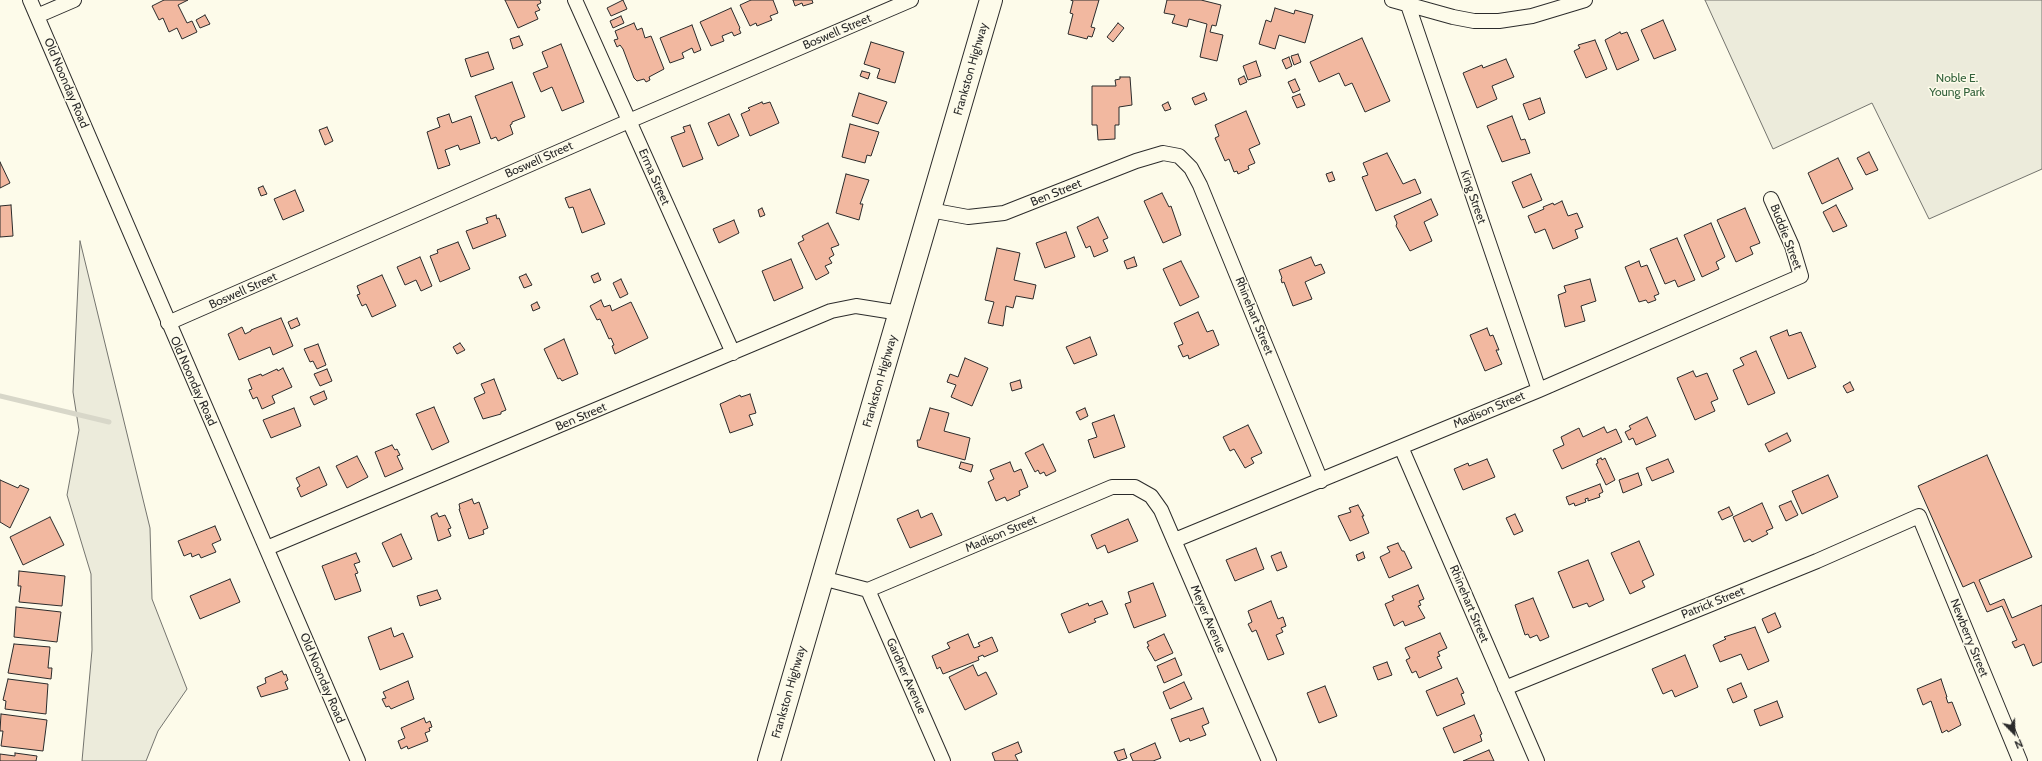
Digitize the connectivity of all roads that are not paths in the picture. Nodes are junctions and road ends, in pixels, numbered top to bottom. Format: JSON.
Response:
{"nodes":[{"id":1,"x":30,"y":0,"type":"edge"},
{"id":2,"x":74,"y":0,"type":"edge"},
{"id":3,"x":575,"y":0,"type":"edge"},
{"id":4,"x":912,"y":0,"type":"edge"},
{"id":5,"x":991,"y":0,"type":"edge"},
{"id":6,"x":1392,"y":0,"type":"edge"},
{"id":7,"x":1585,"y":0,"type":"edge"},
{"id":8,"x":1408,"y":5,"type":"junction"},
{"id":9,"x":37,"y":16,"type":"junction"},
{"id":10,"x":629,"y":121,"type":"junction"},
{"id":11,"x":1179,"y":156,"type":"joint"},
{"id":12,"x":1771,"y":199,"type":"dead end"},
{"id":13,"x":930,"y":210,"type":"junction"},
{"id":14,"x":1801,"y":276,"type":"joint"},
{"id":15,"x":900,"y":313,"type":"junction"},
{"id":16,"x":168,"y":323,"type":"junction"},
{"id":17,"x":733,"y":353,"type":"junction"},
{"id":18,"x":1539,"y":390,"type":"junction"},
{"id":19,"x":1401,"y":447,"type":"junction"},
{"id":20,"x":1321,"y":481,"type":"junction"},
{"id":21,"x":1135,"y":487,"type":"joint"},
{"id":22,"x":1919,"y":516,"type":"joint"},
{"id":23,"x":1175,"y":540,"type":"junction"},
{"id":24,"x":266,"y":548,"type":"junction"},
{"id":25,"x":822,"y":578,"type":"junction"},
{"id":26,"x":868,"y":590,"type":"junction"},
{"id":27,"x":1505,"y":688,"type":"junction"},
{"id":28,"x":358,"y":761,"type":"edge"},
{"id":29,"x":769,"y":761,"type":"edge"},
{"id":30,"x":943,"y":761,"type":"edge"},
{"id":31,"x":1269,"y":761,"type":"edge"},
{"id":32,"x":1537,"y":761,"type":"edge"},
{"id":33,"x":2020,"y":761,"type":"edge"}],
"edges":[{"from":1,"to":9,"type":"street","name":"Old Noonday Road"},
{"from":2,"to":9,"type":"street"},
{"from":3,"to":10,"type":"street","name":"Erma Street"},
{"from":4,"to":10,"type":"street","name":"Boswell Street"},
{"from":5,"to":13,"type":"main road","name":"Frankston Highway"},
{"from":6,"to":8,"type":"street"},
{"from":7,"to":8,"type":"street"},
{"from":8,"to":18,"type":"street","name":"King Street"},
{"from":9,"to":16,"type":"street","name":"Old Noonday Road"},
{"from":10,"to":16,"type":"street","name":"Boswell Street"},
{"from":10,"to":17,"type":"street","name":"Erma Street"},
{"from":11,"to":13,"type":"street","name":"Ben Street"},
{"from":11,"to":20,"type":"street","name":"Rhinehart Street"},
{"from":12,"to":14,"type":"street","name":"Buddie Street"},
{"from":13,"to":15,"type":"main road","name":"Frankston Highway"},
{"from":14,"to":18,"type":"street","name":"Madison Street"},
{"from":15,"to":17,"type":"street","name":"Ben Street"},
{"from":15,"to":25,"type":"main road","name":"Frankston Highway"},
{"from":16,"to":24,"type":"street","name":"Old Noonday Road"},
{"from":17,"to":24,"type":"street","name":"Ben Street"},
{"from":18,"to":19,"type":"street","name":"Madison Street"},
{"from":19,"to":20,"type":"street","name":"Madison Street"},
{"from":19,"to":27,"type":"street","name":"Rhinehart Street"},
{"from":20,"to":23,"type":"street","name":"Madison Street"},
{"from":21,"to":23,"type":"street","name":"Meyer Avenue"},
{"from":21,"to":26,"type":"street","name":"Madison Street"},
{"from":22,"to":27,"type":"street","name":"Patrick Street"},
{"from":22,"to":33,"type":"street","name":"Newberry Street"},
{"from":23,"to":31,"type":"street","name":"Meyer Avenue"},
{"from":24,"to":28,"type":"street","name":"Old Noonday Road"},
{"from":25,"to":26,"type":"street"},
{"from":25,"to":29,"type":"main road","name":"Frankston Highway"},
{"from":26,"to":30,"type":"street","name":"Gardner Avenue"},
{"from":27,"to":32,"type":"street","name":"Rhinehart Street"}]}
